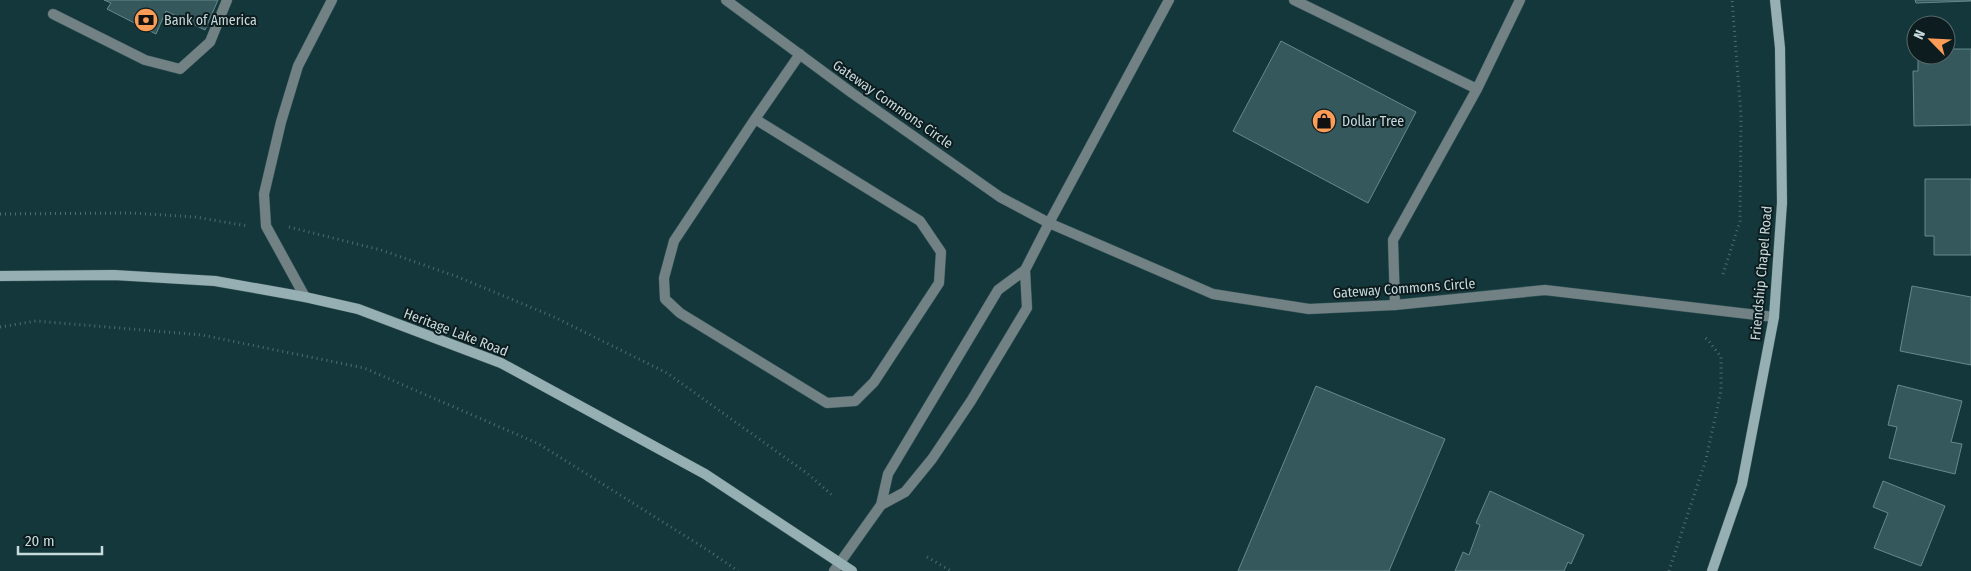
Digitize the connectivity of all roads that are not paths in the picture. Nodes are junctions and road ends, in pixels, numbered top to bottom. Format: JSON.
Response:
{"nodes":[{"id":1,"x":227,"y":0,"type":"edge"},
{"id":2,"x":332,"y":0,"type":"edge"},
{"id":3,"x":726,"y":0,"type":"edge"},
{"id":4,"x":1169,"y":0,"type":"edge"},
{"id":5,"x":1294,"y":0,"type":"edge"},
{"id":6,"x":1520,"y":0,"type":"edge"},
{"id":7,"x":1775,"y":0,"type":"edge"},
{"id":8,"x":53,"y":14,"type":"dead end"},
{"id":9,"x":800,"y":54,"type":"junction"},
{"id":10,"x":1477,"y":89,"type":"junction"},
{"id":11,"x":755,"y":119,"type":"junction"},
{"id":12,"x":1049,"y":223,"type":"junction"},
{"id":13,"x":1025,"y":270,"type":"junction"},
{"id":14,"x":0,"y":276,"type":"edge"},
{"id":15,"x":305,"y":297,"type":"junction"},
{"id":16,"x":1395,"y":305,"type":"junction"},
{"id":17,"x":1774,"y":317,"type":"junction"},
{"id":18,"x":881,"y":505,"type":"junction"},
{"id":19,"x":837,"y":567,"type":"edge"},
{"id":20,"x":852,"y":571,"type":"edge"},
{"id":21,"x":1712,"y":571,"type":"edge"}],
"edges":[{"from":1,"to":8,"type":"street"},
{"from":2,"to":15,"type":"street"},
{"from":3,"to":9,"type":"street","name":"Gateway Commons Circle"},
{"from":4,"to":12,"type":"street"},
{"from":5,"to":10,"type":"street"},
{"from":6,"to":10,"type":"street"},
{"from":7,"to":17,"type":"main road","name":"Friendship Chapel Road"},
{"from":9,"to":11,"type":"street"},
{"from":9,"to":12,"type":"street","name":"Gateway Commons Circle"},
{"from":10,"to":16,"type":"street"},
{"from":11,"to":11,"type":"street"},
{"from":12,"to":13,"type":"street"},
{"from":12,"to":16,"type":"street","name":"Gateway Commons Circle"},
{"from":13,"to":18,"type":"street"},
{"from":13,"to":18,"type":"street"},
{"from":14,"to":15,"type":"main road","name":"Heritage Lake Road"},
{"from":15,"to":19,"type":"main road","name":"Heritage Lake Road"},
{"from":16,"to":17,"type":"street","name":"Gateway Commons Circle"},
{"from":17,"to":21,"type":"main road","name":"Friendship Chapel Road"},
{"from":18,"to":19,"type":"street"},
{"from":19,"to":20,"type":"main road","name":"Heritage Lake Road"}]}
